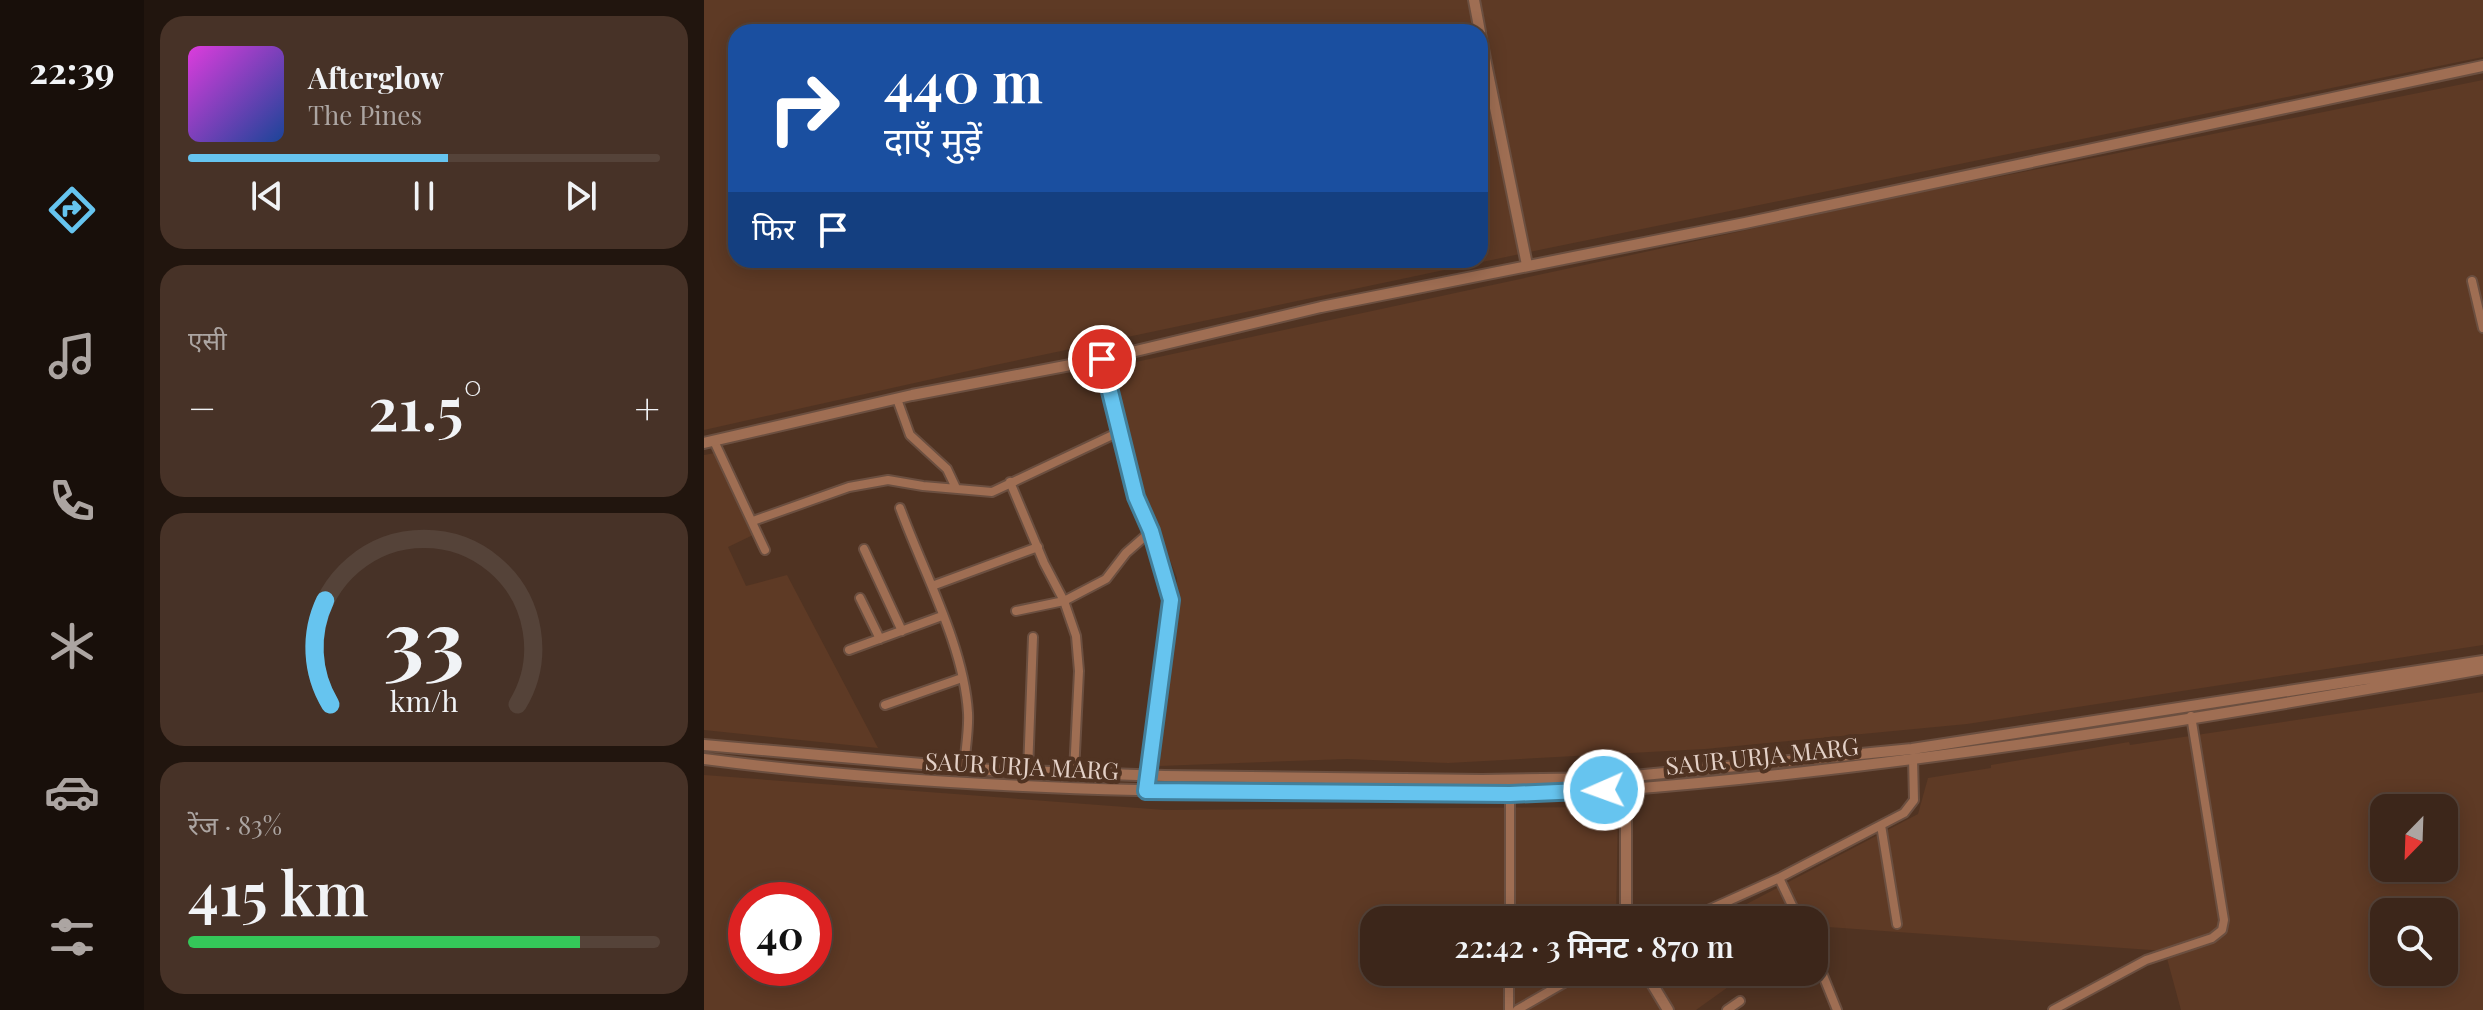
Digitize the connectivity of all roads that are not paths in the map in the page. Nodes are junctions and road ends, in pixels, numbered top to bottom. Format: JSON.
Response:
{"nodes":[{"id":1,"x":1475,"y":0,"type":"edge"},
{"id":2,"x":1479,"y":24,"type":"edge"},
{"id":3,"x":2483,"y":66,"type":"edge"},
{"id":4,"x":1488,"y":72,"type":"edge"},
{"id":5,"x":1527,"y":265,"type":"junction"},
{"id":6,"x":2472,"y":281,"type":"dead end"},
{"id":7,"x":2483,"y":328,"type":"edge"},
{"id":8,"x":1102,"y":359,"type":"junction"},
{"id":9,"x":897,"y":399,"type":"junction"},
{"id":10,"x":1119,"y":432,"type":"junction"},
{"id":11,"x":709,"y":442,"type":"edge"},
{"id":12,"x":1010,"y":482,"type":"junction"},
{"id":13,"x":956,"y":488,"type":"junction"},
{"id":14,"x":900,"y":508,"type":"dead end"},
{"id":15,"x":753,"y":521,"type":"junction"},
{"id":16,"x":1151,"y":531,"type":"junction"},
{"id":17,"x":1038,"y":547,"type":"junction"},
{"id":18,"x":864,"y":549,"type":"dead end"},
{"id":19,"x":765,"y":550,"type":"dead end"},
{"id":20,"x":932,"y":586,"type":"junction"},
{"id":21,"x":860,"y":598,"type":"dead end"},
{"id":22,"x":1064,"y":601,"type":"junction"},
{"id":23,"x":1016,"y":611,"type":"dead end"},
{"id":24,"x":942,"y":616,"type":"junction"},
{"id":25,"x":902,"y":631,"type":"junction"},
{"id":26,"x":1033,"y":637,"type":"dead end"},
{"id":27,"x":880,"y":639,"type":"junction"},
{"id":28,"x":849,"y":650,"type":"dead end"},
{"id":29,"x":2483,"y":661,"type":"edge"},
{"id":30,"x":2483,"y":669,"type":"edge"},
{"id":31,"x":962,"y":678,"type":"junction"},
{"id":32,"x":885,"y":705,"type":"dead end"},
{"id":33,"x":2191,"y":716,"type":"junction"},
{"id":34,"x":704,"y":745,"type":"edge"},
{"id":35,"x":1913,"y":758,"type":"junction"},
{"id":36,"x":704,"y":759,"type":"edge"},
{"id":37,"x":875,"y":761,"type":"junction"},
{"id":38,"x":964,"y":769,"type":"junction"},
{"id":39,"x":1028,"y":771,"type":"junction"},
{"id":40,"x":1074,"y":773,"type":"junction"},
{"id":41,"x":1148,"y":775,"type":"junction"},
{"id":42,"x":875,"y":776,"type":"junction"},
{"id":43,"x":1626,"y":776,"type":"junction"},
{"id":44,"x":1510,"y":780,"type":"junction"},
{"id":45,"x":1626,"y":789,"type":"junction"},
{"id":46,"x":1146,"y":791,"type":"junction"},
{"id":47,"x":1510,"y":794,"type":"junction"},
{"id":48,"x":1881,"y":825,"type":"junction"},
{"id":49,"x":1779,"y":878,"type":"junction"},
{"id":50,"x":1510,"y":906,"type":"edge"},
{"id":51,"x":1626,"y":906,"type":"edge"},
{"id":52,"x":1717,"y":906,"type":"edge"},
{"id":53,"x":1792,"y":906,"type":"edge"},
{"id":54,"x":1897,"y":924,"type":"dead end"},
{"id":55,"x":1509,"y":986,"type":"edge"},
{"id":56,"x":1559,"y":986,"type":"edge"},
{"id":57,"x":1653,"y":986,"type":"edge"},
{"id":58,"x":1827,"y":986,"type":"edge"},
{"id":59,"x":1740,"y":1001,"type":"dead end"},
{"id":60,"x":1509,"y":1010,"type":"edge"},
{"id":61,"x":1517,"y":1010,"type":"edge"},
{"id":62,"x":1668,"y":1010,"type":"edge"},
{"id":63,"x":1727,"y":1010,"type":"edge"},
{"id":64,"x":1837,"y":1010,"type":"edge"},
{"id":65,"x":2053,"y":1010,"type":"edge"}],
"edges":[{"from":1,"to":2,"type":"street"},
{"from":3,"to":5,"type":"street"},
{"from":4,"to":5,"type":"street"},
{"from":5,"to":8,"type":"street"},
{"from":6,"to":7,"type":"street"},
{"from":8,"to":9,"type":"street"},
{"from":8,"to":10,"type":"street"},
{"from":9,"to":11,"type":"street"},
{"from":9,"to":13,"type":"street"},
{"from":10,"to":12,"type":"street"},
{"from":10,"to":16,"type":"street"},
{"from":11,"to":15,"type":"street"},
{"from":12,"to":13,"type":"street"},
{"from":12,"to":17,"type":"street"},
{"from":13,"to":15,"type":"street"},
{"from":14,"to":20,"type":"street"},
{"from":15,"to":19,"type":"street"},
{"from":16,"to":22,"type":"street"},
{"from":16,"to":41,"type":"street"},
{"from":17,"to":20,"type":"street"},
{"from":17,"to":22,"type":"street"},
{"from":18,"to":25,"type":"street"},
{"from":20,"to":24,"type":"street"},
{"from":21,"to":27,"type":"street"},
{"from":22,"to":23,"type":"street"},
{"from":22,"to":40,"type":"street"},
{"from":24,"to":25,"type":"street"},
{"from":24,"to":31,"type":"street"},
{"from":25,"to":27,"type":"street"},
{"from":26,"to":39,"type":"street"},
{"from":27,"to":28,"type":"street"},
{"from":29,"to":43,"type":"street","name":"SAUR URJA MARG"},
{"from":30,"to":33,"type":"street","name":"SAUR URJA MARG"},
{"from":31,"to":32,"type":"street"},
{"from":31,"to":38,"type":"street"},
{"from":33,"to":35,"type":"street","name":"SAUR URJA MARG"},
{"from":33,"to":65,"type":"street"},
{"from":34,"to":37,"type":"street","name":"SAUR URJA MARG"},
{"from":35,"to":45,"type":"street","name":"SAUR URJA MARG"},
{"from":35,"to":48,"type":"street"},
{"from":36,"to":42,"type":"street","name":"SAUR URJA MARG"},
{"from":37,"to":38,"type":"street","name":"SAUR URJA MARG"},
{"from":37,"to":42,"type":"street"},
{"from":38,"to":39,"type":"street","name":"SAUR URJA MARG"},
{"from":39,"to":40,"type":"street","name":"SAUR URJA MARG"},
{"from":40,"to":41,"type":"street","name":"SAUR URJA MARG"},
{"from":41,"to":44,"type":"street","name":"SAUR URJA MARG"},
{"from":41,"to":46,"type":"street"},
{"from":42,"to":46,"type":"street","name":"SAUR URJA MARG"},
{"from":43,"to":44,"type":"street","name":"SAUR URJA MARG"},
{"from":43,"to":45,"type":"street"},
{"from":44,"to":47,"type":"street"},
{"from":45,"to":47,"type":"street","name":"SAUR URJA MARG"},
{"from":45,"to":51,"type":"street"},
{"from":46,"to":47,"type":"street","name":"SAUR URJA MARG"},
{"from":47,"to":50,"type":"street"},
{"from":48,"to":49,"type":"street"},
{"from":48,"to":54,"type":"street"},
{"from":49,"to":52,"type":"street"},
{"from":49,"to":53,"type":"street"},
{"from":55,"to":60,"type":"street"},
{"from":56,"to":61,"type":"street"},
{"from":57,"to":62,"type":"street"},
{"from":58,"to":64,"type":"street"},
{"from":59,"to":63,"type":"street"}]}
